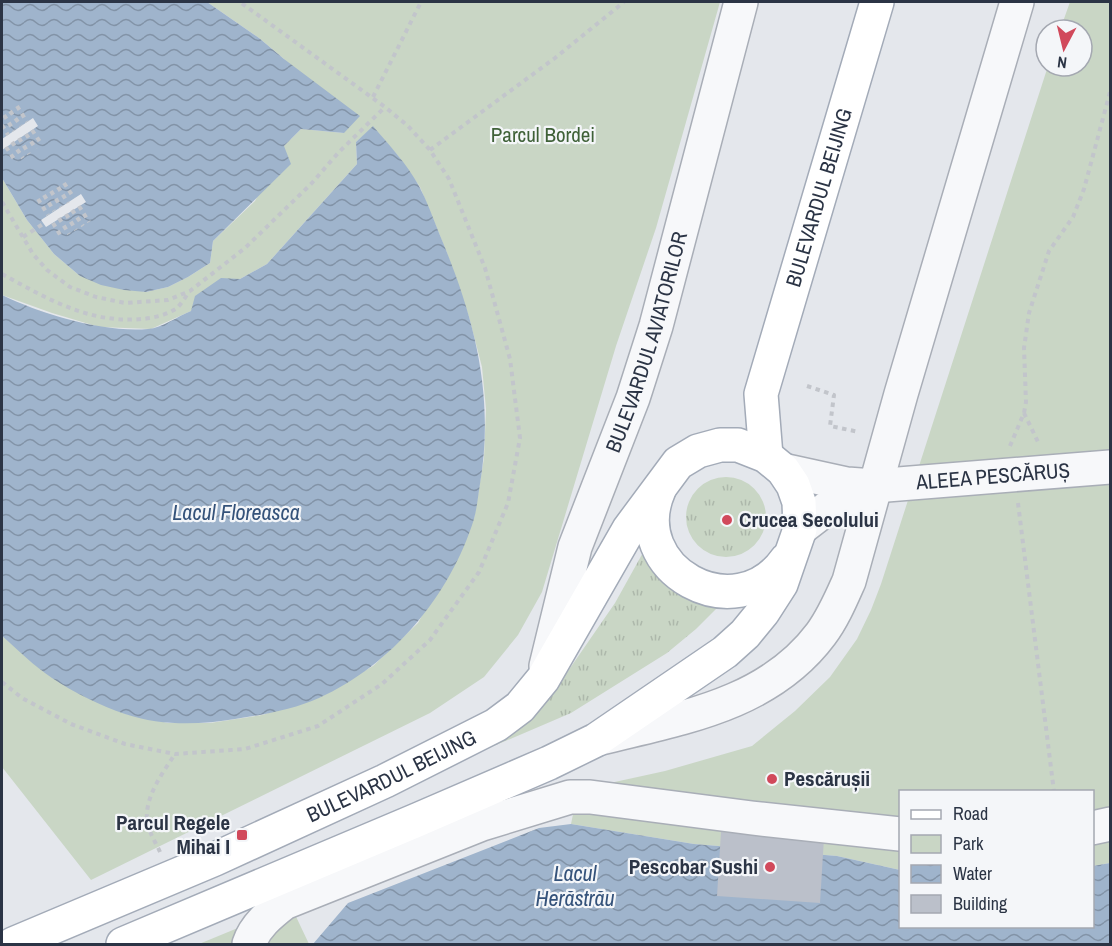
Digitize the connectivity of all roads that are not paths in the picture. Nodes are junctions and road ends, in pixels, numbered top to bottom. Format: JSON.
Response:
{"nodes":[{"id":1,"x":741,"y":2,"type":"edge"},
{"id":2,"x":877,"y":2,"type":"edge"},
{"id":3,"x":1017,"y":2,"type":"edge"},
{"id":4,"x":761,"y":394,"type":"junction"},
{"id":5,"x":720,"y":445,"type":"junction"},
{"id":6,"x":774,"y":463,"type":"junction"},
{"id":7,"x":1110,"y":467,"type":"edge"},
{"id":8,"x":663,"y":480,"type":"junction"},
{"id":9,"x":874,"y":486,"type":"junction"},
{"id":10,"x":795,"y":542,"type":"junction"},
{"id":11,"x":543,"y":679,"type":"junction"},
{"id":12,"x":596,"y":740,"type":"junction"},
{"id":13,"x":1110,"y":824,"type":"edge"},
{"id":14,"x":1094,"y":828,"type":"edge"},
{"id":15,"x":899,"y":834,"type":"edge"},
{"id":16,"x":231,"y":900,"type":"junction"},
{"id":17,"x":13,"y":945,"type":"edge"},
{"id":18,"x":123,"y":945,"type":"edge"},
{"id":19,"x":244,"y":945,"type":"edge"},
{"id":20,"x":249,"y":945,"type":"edge"}],
"edges":[{"from":1,"to":11,"type":"street","name":"BULEVARDUL AVIATORILOR"},
{"from":2,"to":4,"type":"main road","name":"BULEVARDUL BEIJING"},
{"from":3,"to":9,"type":"street"},
{"from":4,"to":5,"type":"main road","name":"BULEVARDUL BEIJING"},
{"from":4,"to":6,"type":"main road","name":"BULEVARDUL BEIJING"},
{"from":5,"to":6,"type":"main road","name":"BULEVARDUL BEIJING"},
{"from":5,"to":8,"type":"main road","name":"BULEVARDUL BEIJING"},
{"from":6,"to":9,"type":"street"},
{"from":6,"to":10,"type":"main road","name":"BULEVARDUL BEIJING"},
{"from":7,"to":9,"type":"street","name":"ALEEA PESCĂRUȘ"},
{"from":8,"to":10,"type":"main road","name":"BULEVARDUL BEIJING"},
{"from":8,"to":11,"type":"main road","name":"BULEVARDUL BEIJING"},
{"from":9,"to":10,"type":"street"},
{"from":9,"to":12,"type":"street"},
{"from":10,"to":12,"type":"main road","name":"BULEVARDUL BEIJING"},
{"from":11,"to":17,"type":"main road","name":"BULEVARDUL BEIJING"},
{"from":12,"to":16,"type":"main road","name":"BULEVARDUL BEIJING"},
{"from":13,"to":14,"type":"street"},
{"from":15,"to":20,"type":"street"},
{"from":16,"to":18,"type":"main road","name":"BULEVARDUL BEIJING"},
{"from":16,"to":19,"type":"street"}]}
